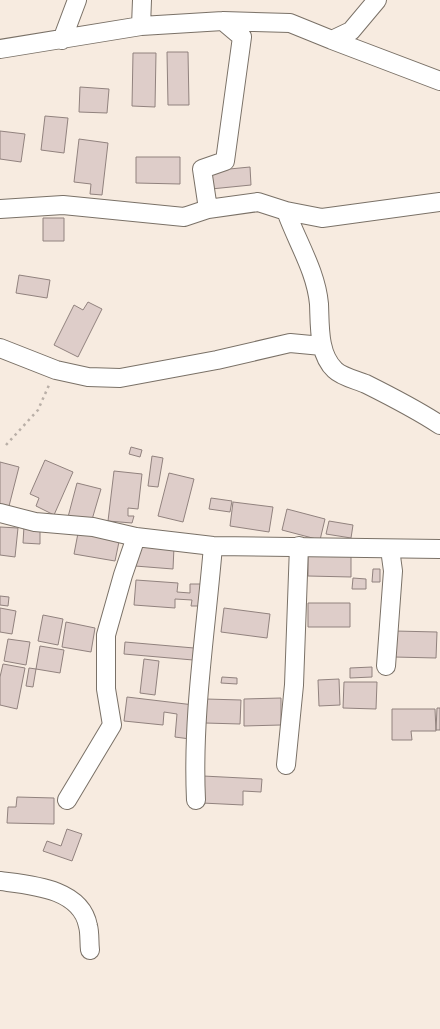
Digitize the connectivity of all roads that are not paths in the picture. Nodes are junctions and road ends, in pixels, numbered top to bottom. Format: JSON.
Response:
{"nodes":[{"id":1,"x":77,"y":0,"type":"edge"},
{"id":2,"x":142,"y":0,"type":"edge"},
{"id":3,"x":377,"y":0,"type":"edge"},
{"id":4,"x":223,"y":21,"type":"junction"},
{"id":5,"x":141,"y":26,"type":"junction"},
{"id":6,"x":62,"y":40,"type":"junction"},
{"id":7,"x":332,"y":40,"type":"junction"},
{"id":8,"x":0,"y":49,"type":"edge"},
{"id":9,"x":440,"y":81,"type":"edge"},
{"id":10,"x":440,"y":202,"type":"edge"},
{"id":11,"x":0,"y":208,"type":"edge"},
{"id":12,"x":208,"y":209,"type":"junction"},
{"id":13,"x":286,"y":211,"type":"junction"},
{"id":14,"x":322,"y":346,"type":"junction"},
{"id":15,"x":0,"y":348,"type":"edge"},
{"id":16,"x":440,"y":425,"type":"edge"},
{"id":17,"x":0,"y":513,"type":"edge"},
{"id":18,"x":136,"y":536,"type":"junction"},
{"id":19,"x":213,"y":546,"type":"junction"},
{"id":20,"x":300,"y":546,"type":"junction"},
{"id":21,"x":390,"y":549,"type":"junction"},
{"id":22,"x":440,"y":549,"type":"edge"},
{"id":23,"x":386,"y":666,"type":"dead end"},
{"id":24,"x":286,"y":765,"type":"dead end"},
{"id":25,"x":67,"y":800,"type":"dead end"},
{"id":26,"x":196,"y":800,"type":"dead end"},
{"id":27,"x":0,"y":881,"type":"edge"},
{"id":28,"x":90,"y":950,"type":"dead end"}],
"edges":[{"from":1,"to":6,"type":"street"},
{"from":2,"to":5,"type":"street"},
{"from":3,"to":7,"type":"street"},
{"from":4,"to":5,"type":"street"},
{"from":4,"to":7,"type":"street"},
{"from":4,"to":12,"type":"street"},
{"from":5,"to":6,"type":"street"},
{"from":6,"to":8,"type":"street"},
{"from":7,"to":9,"type":"street"},
{"from":10,"to":13,"type":"street"},
{"from":11,"to":12,"type":"street"},
{"from":12,"to":13,"type":"street"},
{"from":13,"to":14,"type":"street"},
{"from":14,"to":15,"type":"street"},
{"from":14,"to":16,"type":"street"},
{"from":17,"to":18,"type":"street"},
{"from":18,"to":19,"type":"street"},
{"from":18,"to":25,"type":"street"},
{"from":19,"to":20,"type":"street"},
{"from":19,"to":26,"type":"street"},
{"from":20,"to":21,"type":"street"},
{"from":20,"to":24,"type":"street"},
{"from":21,"to":22,"type":"street"},
{"from":21,"to":23,"type":"street"},
{"from":27,"to":28,"type":"street"}]}
